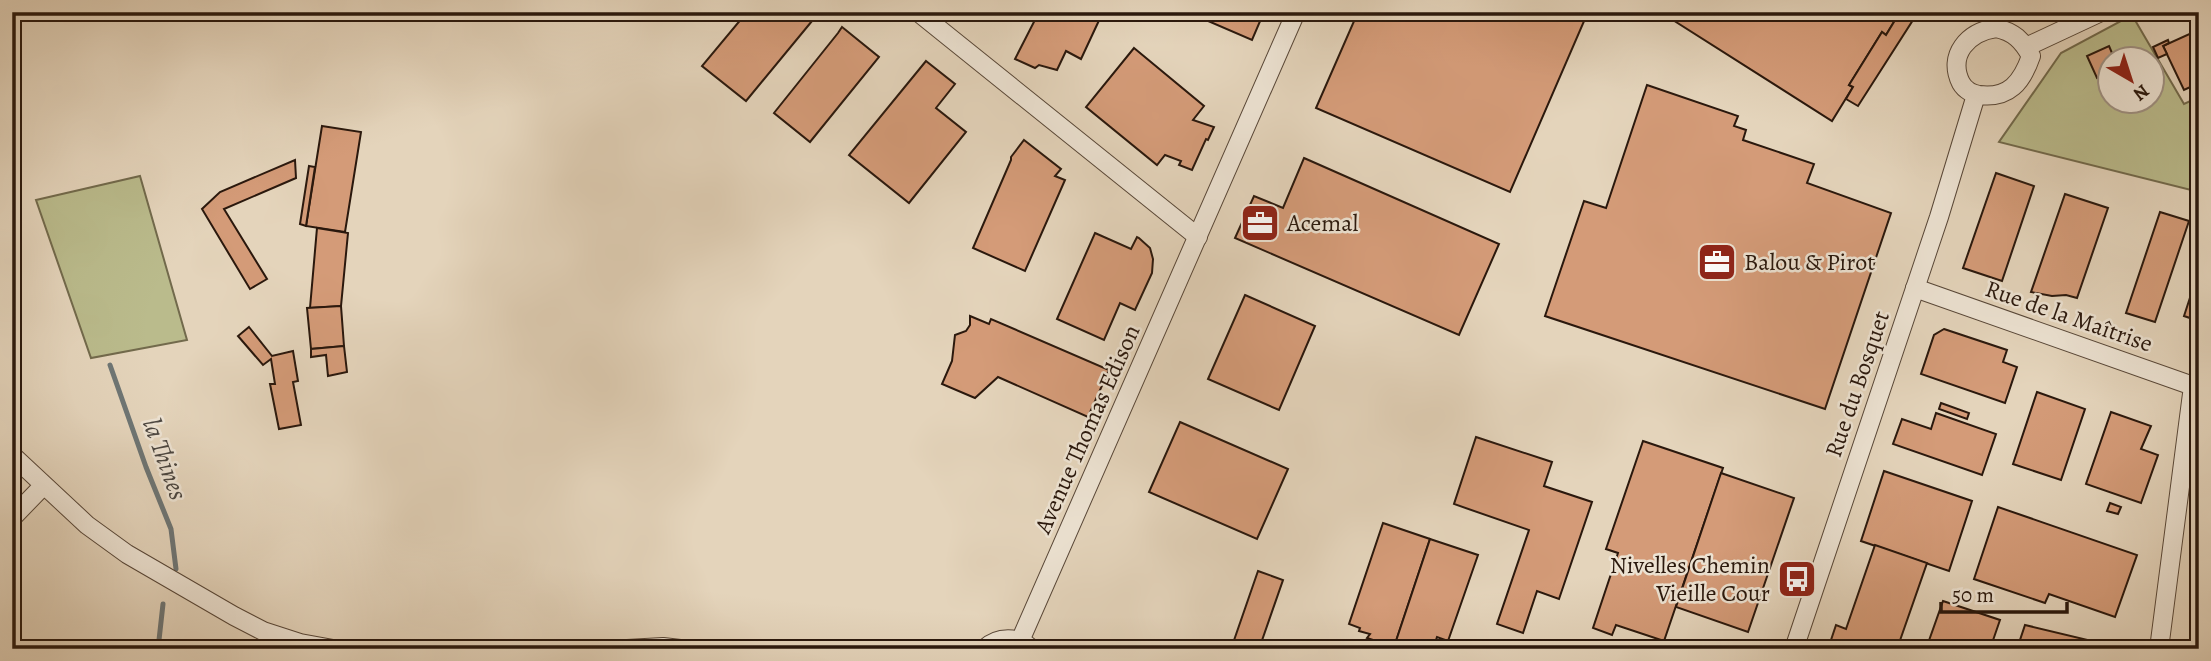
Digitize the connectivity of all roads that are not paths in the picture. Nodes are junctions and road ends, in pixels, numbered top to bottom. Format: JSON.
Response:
{"nodes":[{"id":1,"x":918,"y":12,"type":"edge"},
{"id":2,"x":1296,"y":12,"type":"edge"},
{"id":3,"x":2101,"y":12,"type":"edge"},
{"id":4,"x":2026,"y":47,"type":"junction"},
{"id":5,"x":1976,"y":95,"type":"junction"},
{"id":6,"x":1198,"y":237,"type":"junction"},
{"id":7,"x":1915,"y":288,"type":"junction"},
{"id":8,"x":12,"y":455,"type":"edge"},
{"id":9,"x":43,"y":486,"type":"junction"},
{"id":10,"x":12,"y":518,"type":"edge"},
{"id":11,"x":1026,"y":645,"type":"edge"},
{"id":12,"x":333,"y":649,"type":"edge"},
{"id":13,"x":627,"y":649,"type":"edge"},
{"id":14,"x":680,"y":649,"type":"edge"},
{"id":15,"x":984,"y":649,"type":"edge"},
{"id":16,"x":1794,"y":649,"type":"edge"},
{"id":17,"x":2159,"y":649,"type":"edge"}],
"edges":[{"from":1,"to":6,"type":"street"},
{"from":2,"to":6,"type":"street","name":"Avenue Thomas Edison"},
{"from":3,"to":4,"type":"street"},
{"from":4,"to":5,"type":"street"},
{"from":4,"to":5,"type":"street"},
{"from":5,"to":7,"type":"street","name":"Rue du Bosquet"},
{"from":6,"to":11,"type":"street","name":"Avenue Thomas Edison"},
{"from":7,"to":16,"type":"street","name":"Rue du Bosquet"},
{"from":7,"to":17,"type":"street","name":"Rue de la Maîtrise"},
{"from":8,"to":9,"type":"street"},
{"from":9,"to":10,"type":"street"},
{"from":9,"to":12,"type":"street"},
{"from":11,"to":15,"type":"street"},
{"from":13,"to":14,"type":"street"}]}
